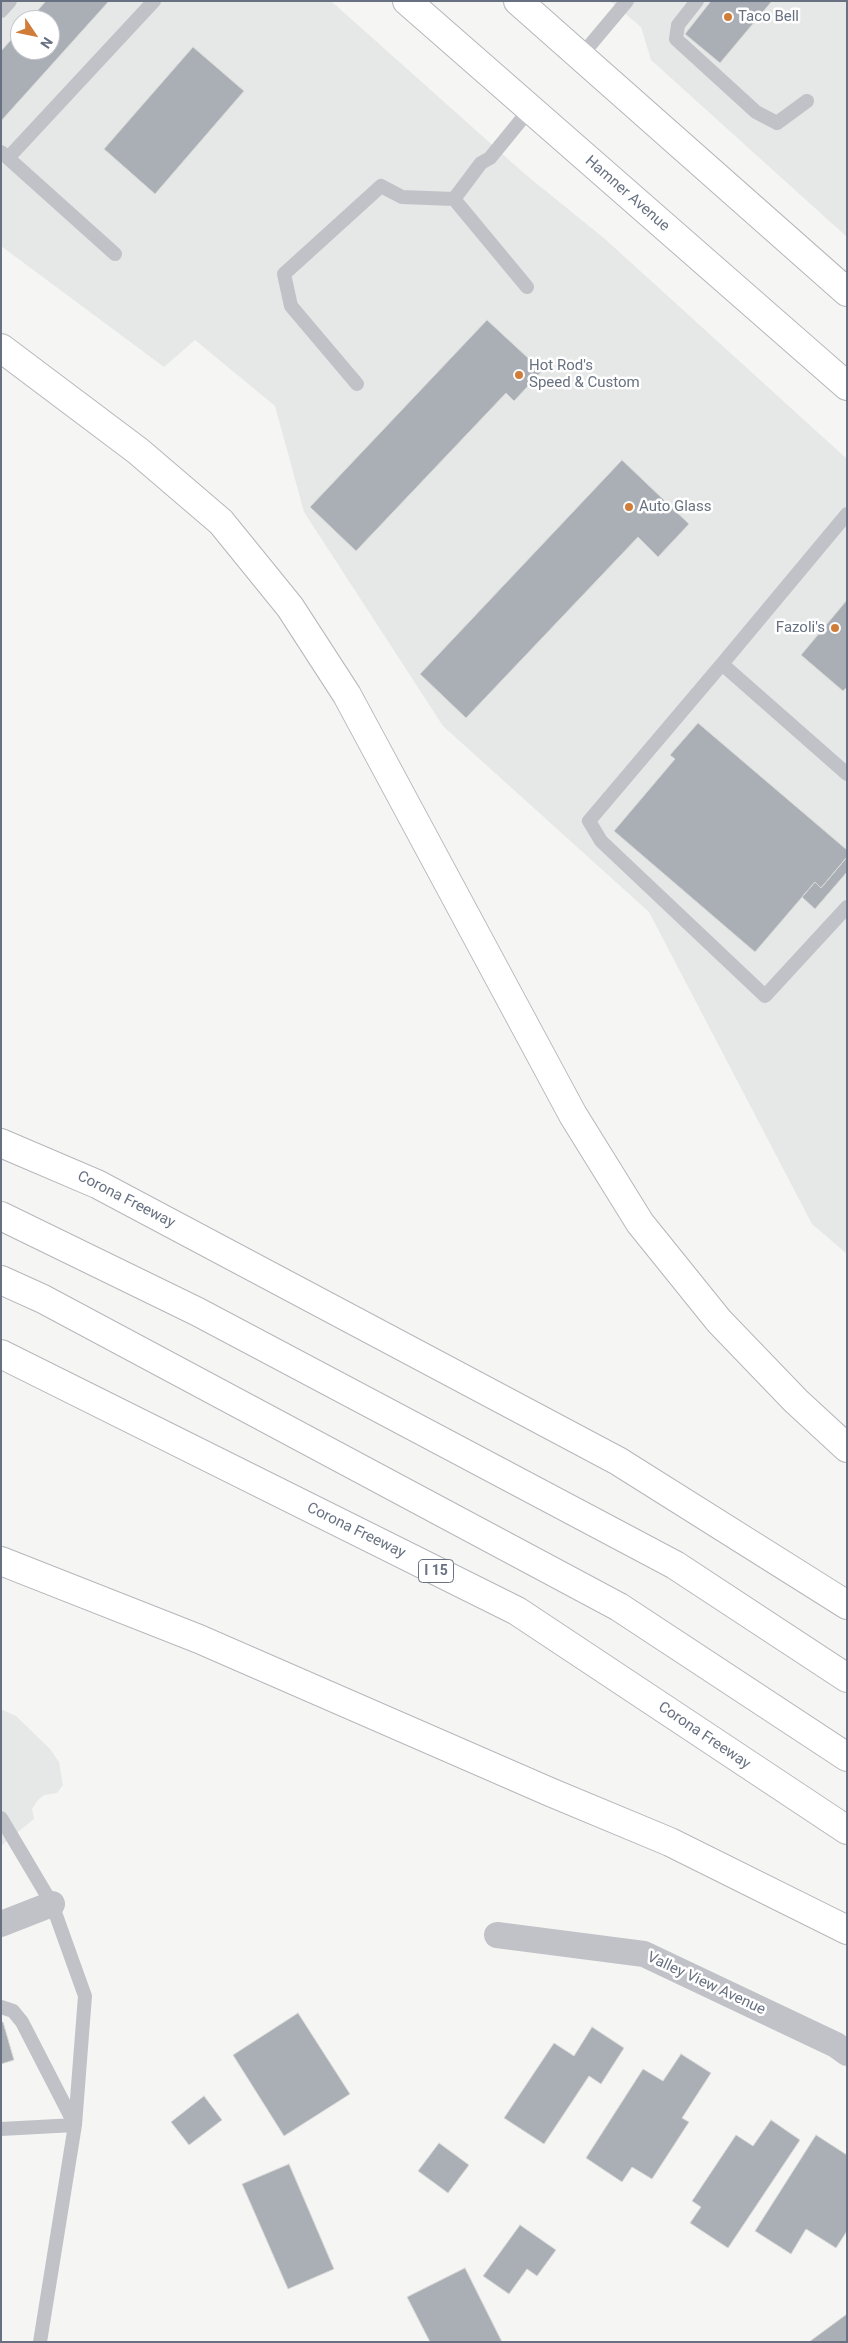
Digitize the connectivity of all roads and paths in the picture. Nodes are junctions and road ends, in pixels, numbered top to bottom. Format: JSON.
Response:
{"nodes":[{"id":1,"x":10,"y":1,"type":"edge"},
{"id":2,"x":154,"y":1,"type":"edge"},
{"id":3,"x":407,"y":1,"type":"edge"},
{"id":4,"x":518,"y":1,"type":"edge"},
{"id":5,"x":627,"y":1,"type":"edge"},
{"id":6,"x":698,"y":1,"type":"edge"},
{"id":7,"x":1,"y":11,"type":"edge"},
{"id":8,"x":580,"y":57,"type":"junction"},
{"id":9,"x":807,"y":101,"type":"dead end"},
{"id":10,"x":530,"y":109,"type":"junction"},
{"id":11,"x":5,"y":155,"type":"edge"},
{"id":12,"x":454,"y":199,"type":"junction"},
{"id":13,"x":115,"y":254,"type":"dead end"},
{"id":14,"x":526,"y":287,"type":"dead end"},
{"id":15,"x":847,"y":292,"type":"edge"},
{"id":16,"x":1,"y":348,"type":"edge"},
{"id":17,"x":357,"y":384,"type":"dead end"},
{"id":18,"x":847,"y":386,"type":"edge"},
{"id":19,"x":847,"y":514,"type":"edge"},
{"id":20,"x":722,"y":664,"type":"junction"},
{"id":21,"x":847,"y":774,"type":"edge"},
{"id":22,"x":847,"y":907,"type":"edge"},
{"id":23,"x":1,"y":1143,"type":"edge"},
{"id":24,"x":1,"y":1216,"type":"edge"},
{"id":25,"x":1,"y":1280,"type":"edge"},
{"id":26,"x":1,"y":1354,"type":"edge"},
{"id":27,"x":847,"y":1448,"type":"edge"},
{"id":28,"x":1,"y":1561,"type":"edge"},
{"id":29,"x":847,"y":1606,"type":"edge"},
{"id":30,"x":847,"y":1678,"type":"edge"},
{"id":31,"x":847,"y":1757,"type":"edge"},
{"id":32,"x":1,"y":1818,"type":"edge"},
{"id":33,"x":847,"y":1830,"type":"edge"},
{"id":34,"x":52,"y":1904,"type":"junction"},
{"id":35,"x":1,"y":1924,"type":"edge"},
{"id":36,"x":847,"y":1930,"type":"edge"},
{"id":37,"x":497,"y":1935,"type":"dead end"},
{"id":38,"x":1,"y":2007,"type":"edge"},
{"id":39,"x":847,"y":2052,"type":"edge"},
{"id":40,"x":75,"y":2125,"type":"junction"},
{"id":41,"x":1,"y":2129,"type":"edge"},
{"id":42,"x":40,"y":2339,"type":"edge"}],
"edges":[{"from":1,"to":7,"type":"lane"},
{"from":2,"to":11,"type":"lane"},
{"from":3,"to":10,"type":"main road","name":"Hamner Avenue"},
{"from":4,"to":8,"type":"main road"},
{"from":5,"to":8,"type":"lane"},
{"from":6,"to":9,"type":"lane"},
{"from":8,"to":15,"type":"main road"},
{"from":10,"to":12,"type":"lane"},
{"from":10,"to":18,"type":"main road","name":"Hamner Avenue"},
{"from":11,"to":13,"type":"lane"},
{"from":12,"to":14,"type":"lane"},
{"from":12,"to":17,"type":"lane"},
{"from":16,"to":27,"type":"main road"},
{"from":19,"to":20,"type":"lane"},
{"from":20,"to":21,"type":"lane"},
{"from":20,"to":22,"type":"lane"},
{"from":23,"to":29,"type":"main road","name":"Corona Freeway"},
{"from":24,"to":30,"type":"main road"},
{"from":25,"to":31,"type":"main road"},
{"from":26,"to":33,"type":"main road","name":"Corona Freeway","number":"I 15"},
{"from":28,"to":36,"type":"main road"},
{"from":32,"to":34,"type":"lane"},
{"from":34,"to":35,"type":"street"},
{"from":34,"to":40,"type":"lane"},
{"from":37,"to":39,"type":"street","name":"Valley View Avenue"},
{"from":38,"to":40,"type":"lane"},
{"from":40,"to":41,"type":"lane"},
{"from":40,"to":42,"type":"lane"}]}
